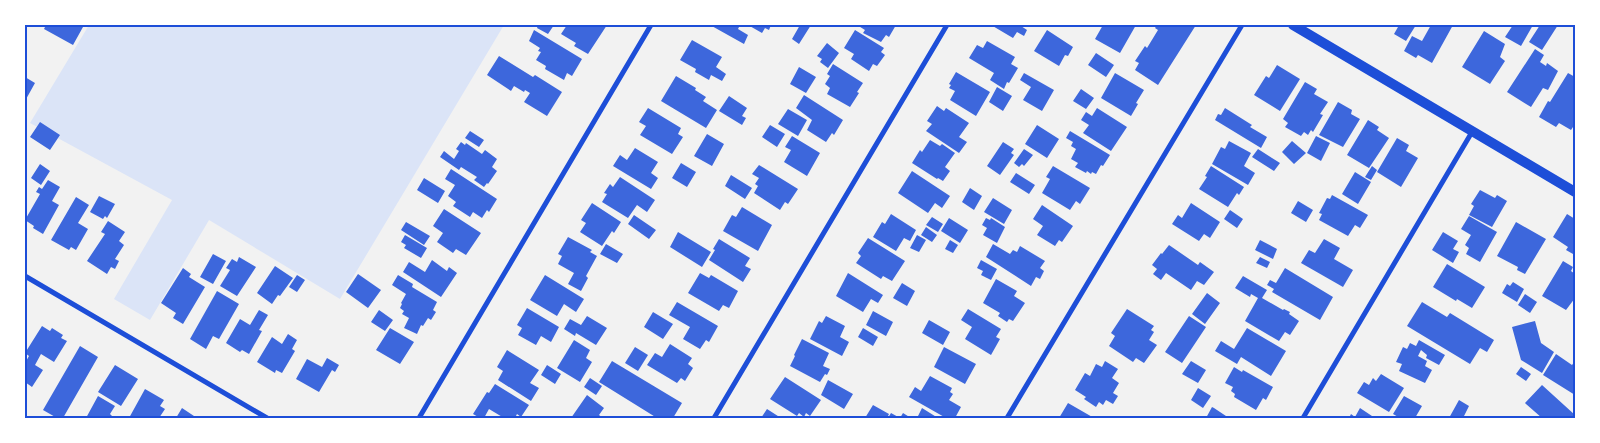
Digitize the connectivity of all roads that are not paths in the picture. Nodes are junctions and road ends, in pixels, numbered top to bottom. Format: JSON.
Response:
{"nodes":[{"id":1,"x":652,"y":25,"type":"edge"},
{"id":2,"x":947,"y":25,"type":"edge"},
{"id":3,"x":1242,"y":25,"type":"edge"},
{"id":4,"x":1293,"y":25,"type":"edge"},
{"id":5,"x":1307,"y":28,"type":"edge"},
{"id":6,"x":1472,"y":132,"type":"junction"},
{"id":7,"x":1575,"y":192,"type":"edge"},
{"id":8,"x":25,"y":276,"type":"edge"},
{"id":9,"x":267,"y":418,"type":"edge"},
{"id":10,"x":419,"y":418,"type":"edge"},
{"id":11,"x":714,"y":418,"type":"edge"},
{"id":12,"x":1007,"y":418,"type":"edge"},
{"id":13,"x":1303,"y":418,"type":"edge"}],
"edges":[{"from":1,"to":10,"type":"street"},
{"from":2,"to":11,"type":"street"},
{"from":3,"to":12,"type":"street"},
{"from":4,"to":5,"type":"main road"},
{"from":5,"to":6,"type":"main road"},
{"from":6,"to":7,"type":"main road"},
{"from":6,"to":13,"type":"street"},
{"from":8,"to":9,"type":"street"}]}
